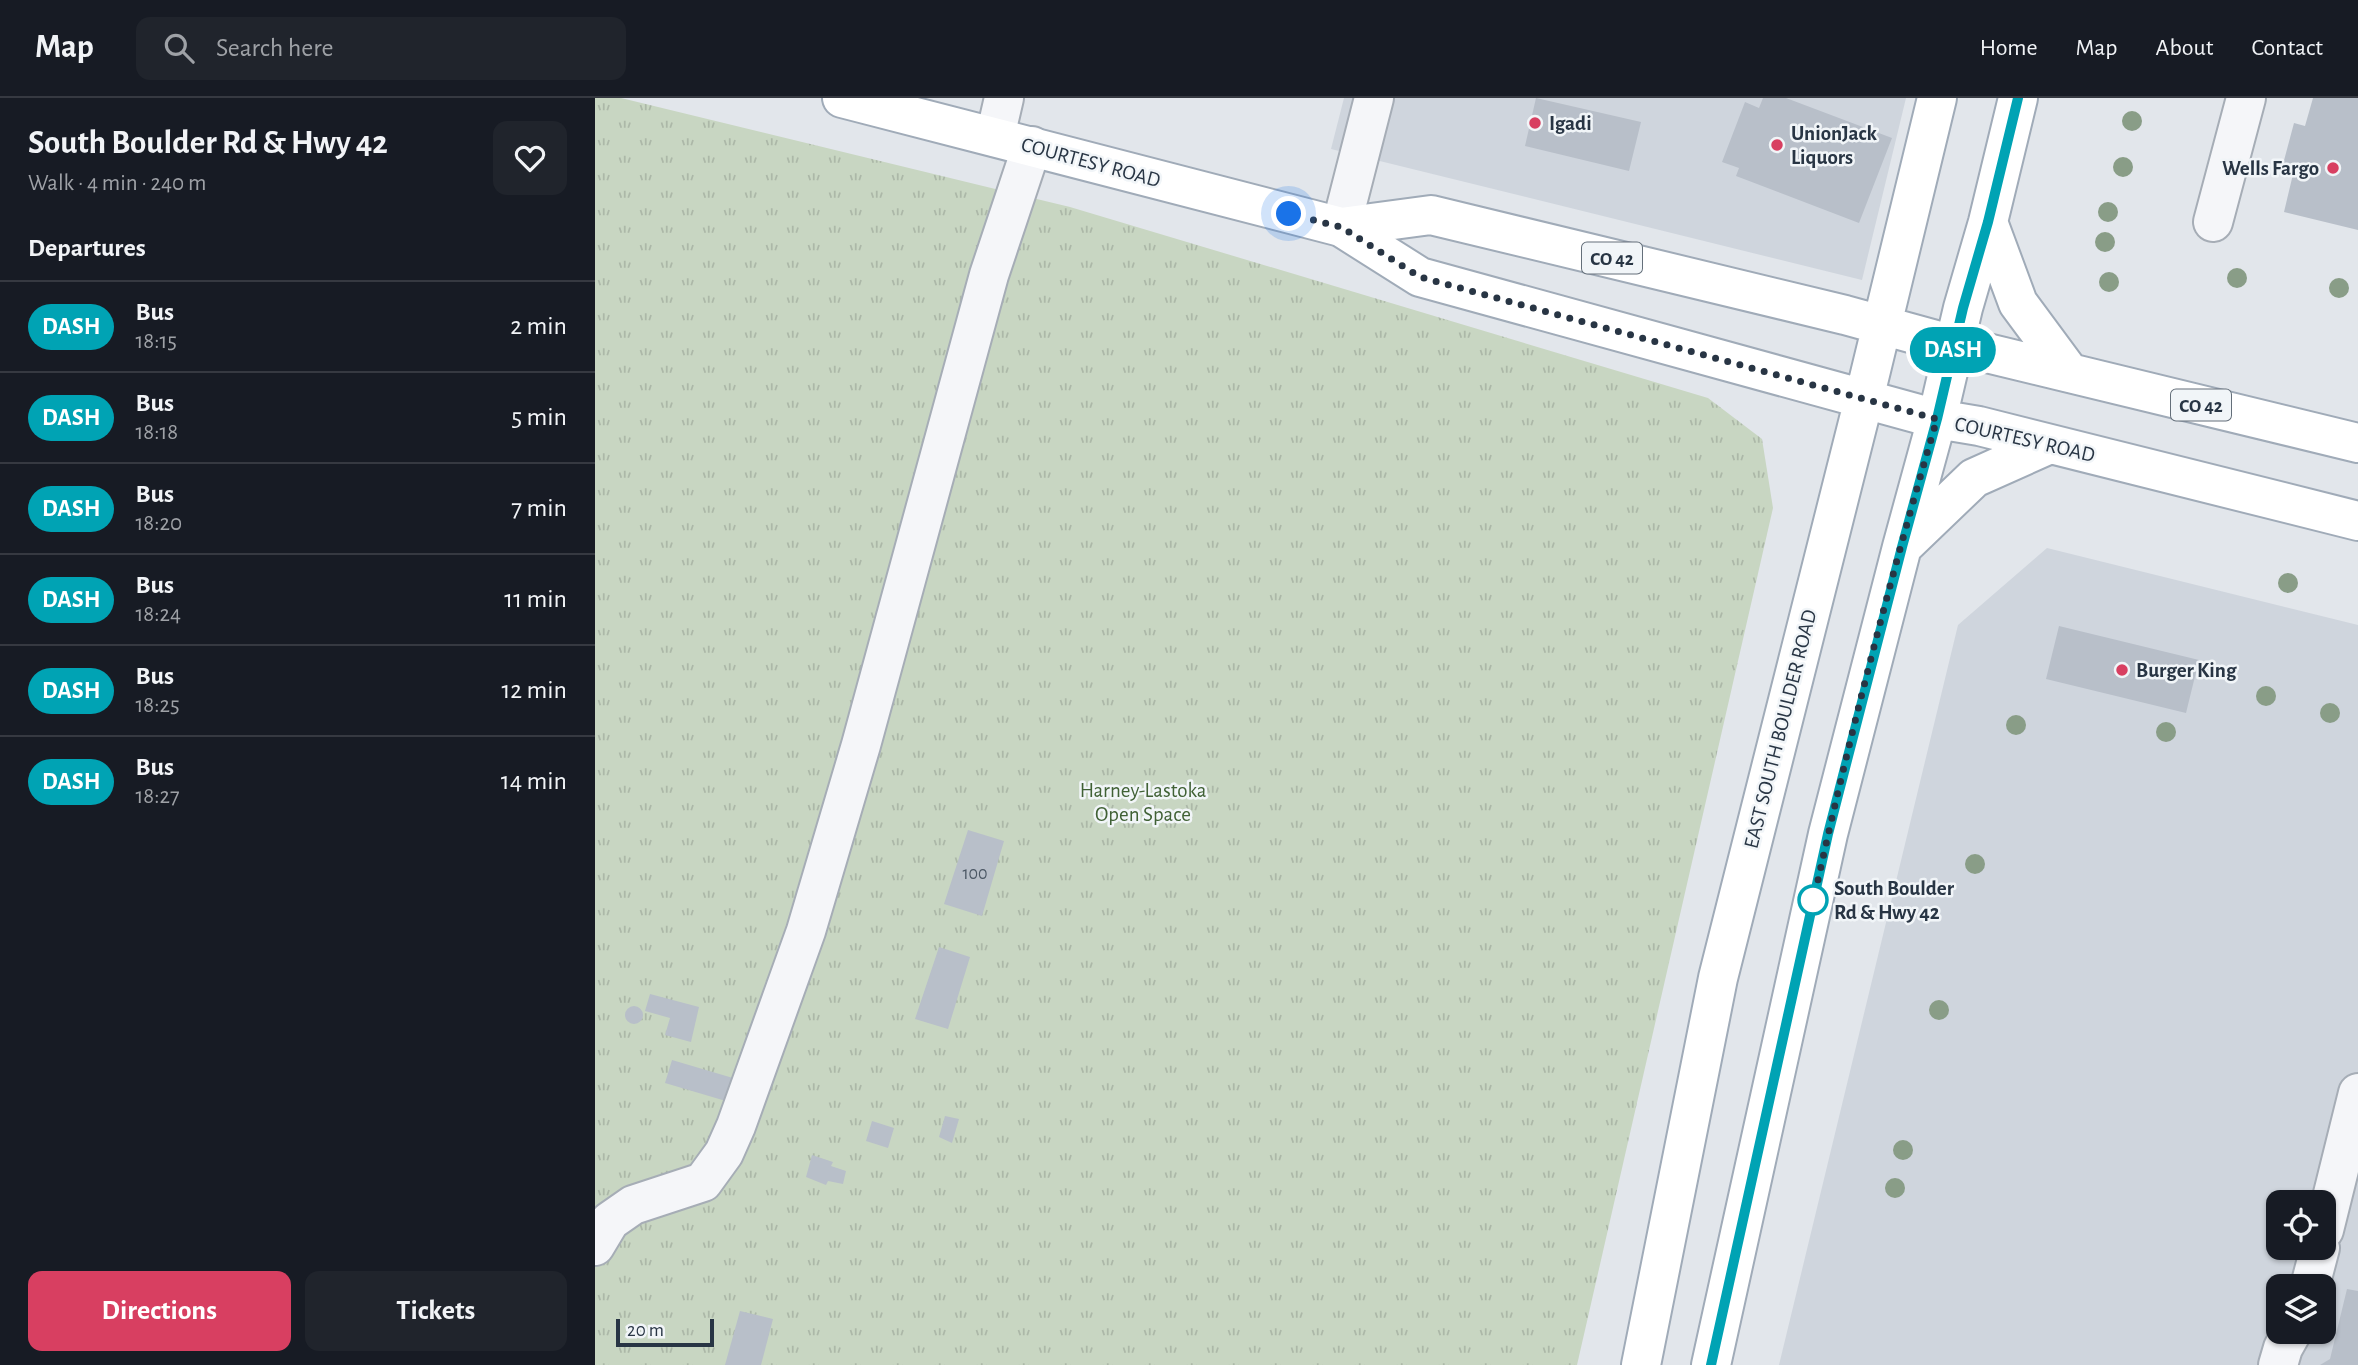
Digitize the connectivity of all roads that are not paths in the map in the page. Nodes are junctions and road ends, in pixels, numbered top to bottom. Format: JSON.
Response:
{"nodes":[{"id":1,"x":842,"y":98,"type":"edge"},
{"id":2,"x":1004,"y":98,"type":"edge"},
{"id":3,"x":1374,"y":98,"type":"edge"},
{"id":4,"x":1937,"y":98,"type":"edge"},
{"id":5,"x":2018,"y":98,"type":"edge"},
{"id":6,"x":2246,"y":98,"type":"edge"},
{"id":7,"x":995,"y":137,"type":"junction"},
{"id":8,"x":1032,"y":146,"type":"junction"},
{"id":9,"x":1988,"y":222,"type":"junction"},
{"id":10,"x":2213,"y":222,"type":"dead end"},
{"id":11,"x":1341,"y":227,"type":"junction"},
{"id":12,"x":1881,"y":325,"type":"junction"},
{"id":13,"x":1954,"y":345,"type":"junction"},
{"id":14,"x":2069,"y":372,"type":"junction"},
{"id":15,"x":1864,"y":399,"type":"junction"},
{"id":16,"x":1937,"y":419,"type":"junction"},
{"id":17,"x":2358,"y":443,"type":"edge"},
{"id":18,"x":2050,"y":444,"type":"junction"},
{"id":19,"x":2358,"y":521,"type":"edge"},
{"id":20,"x":1902,"y":547,"type":"junction"},
{"id":21,"x":2358,"y":1093,"type":"edge"},
{"id":22,"x":2334,"y":1190,"type":"edge"},
{"id":23,"x":595,"y":1246,"type":"edge"},
{"id":24,"x":2285,"y":1344,"type":"edge"},
{"id":25,"x":1641,"y":1365,"type":"edge"},
{"id":26,"x":1711,"y":1365,"type":"edge"},
{"id":27,"x":2278,"y":1365,"type":"edge"}],
"edges":[{"from":1,"to":7,"type":"main road","name":"COURTESY ROAD","number":"CO 42"},
{"from":2,"to":7,"type":"street"},
{"from":3,"to":11,"type":"street"},
{"from":4,"to":12,"type":"main road","name":"EAST SOUTH BOULDER ROAD"},
{"from":5,"to":9,"type":"main road"},
{"from":6,"to":10,"type":"street"},
{"from":7,"to":8,"type":"main road","name":"COURTESY ROAD","number":"CO 42"},
{"from":8,"to":11,"type":"main road","name":"COURTESY ROAD","number":"CO 42"},
{"from":8,"to":23,"type":"street"},
{"from":9,"to":13,"type":"main road"},
{"from":9,"to":14,"type":"main road"},
{"from":11,"to":12,"type":"main road","name":"COURTESY ROAD","number":"CO 42"},
{"from":11,"to":15,"type":"main road","name":"COURTESY ROAD","number":"CO 42"},
{"from":12,"to":13,"type":"main road","name":"COURTESY ROAD","number":"CO 42"},
{"from":12,"to":15,"type":"main road","name":"EAST SOUTH BOULDER ROAD"},
{"from":13,"to":14,"type":"main road","name":"COURTESY ROAD","number":"CO 42"},
{"from":13,"to":16,"type":"main road"},
{"from":14,"to":17,"type":"main road","name":"COURTESY ROAD","number":"CO 42"},
{"from":15,"to":16,"type":"main road","name":"COURTESY ROAD","number":"CO 42"},
{"from":15,"to":25,"type":"main road","name":"EAST SOUTH BOULDER ROAD"},
{"from":16,"to":18,"type":"main road","name":"COURTESY ROAD","number":"CO 42"},
{"from":16,"to":20,"type":"main road"},
{"from":18,"to":19,"type":"main road","name":"COURTESY ROAD","number":"CO 42"},
{"from":18,"to":20,"type":"main road"},
{"from":20,"to":26,"type":"main road"},
{"from":21,"to":22,"type":"street"},
{"from":24,"to":27,"type":"street"}]}
